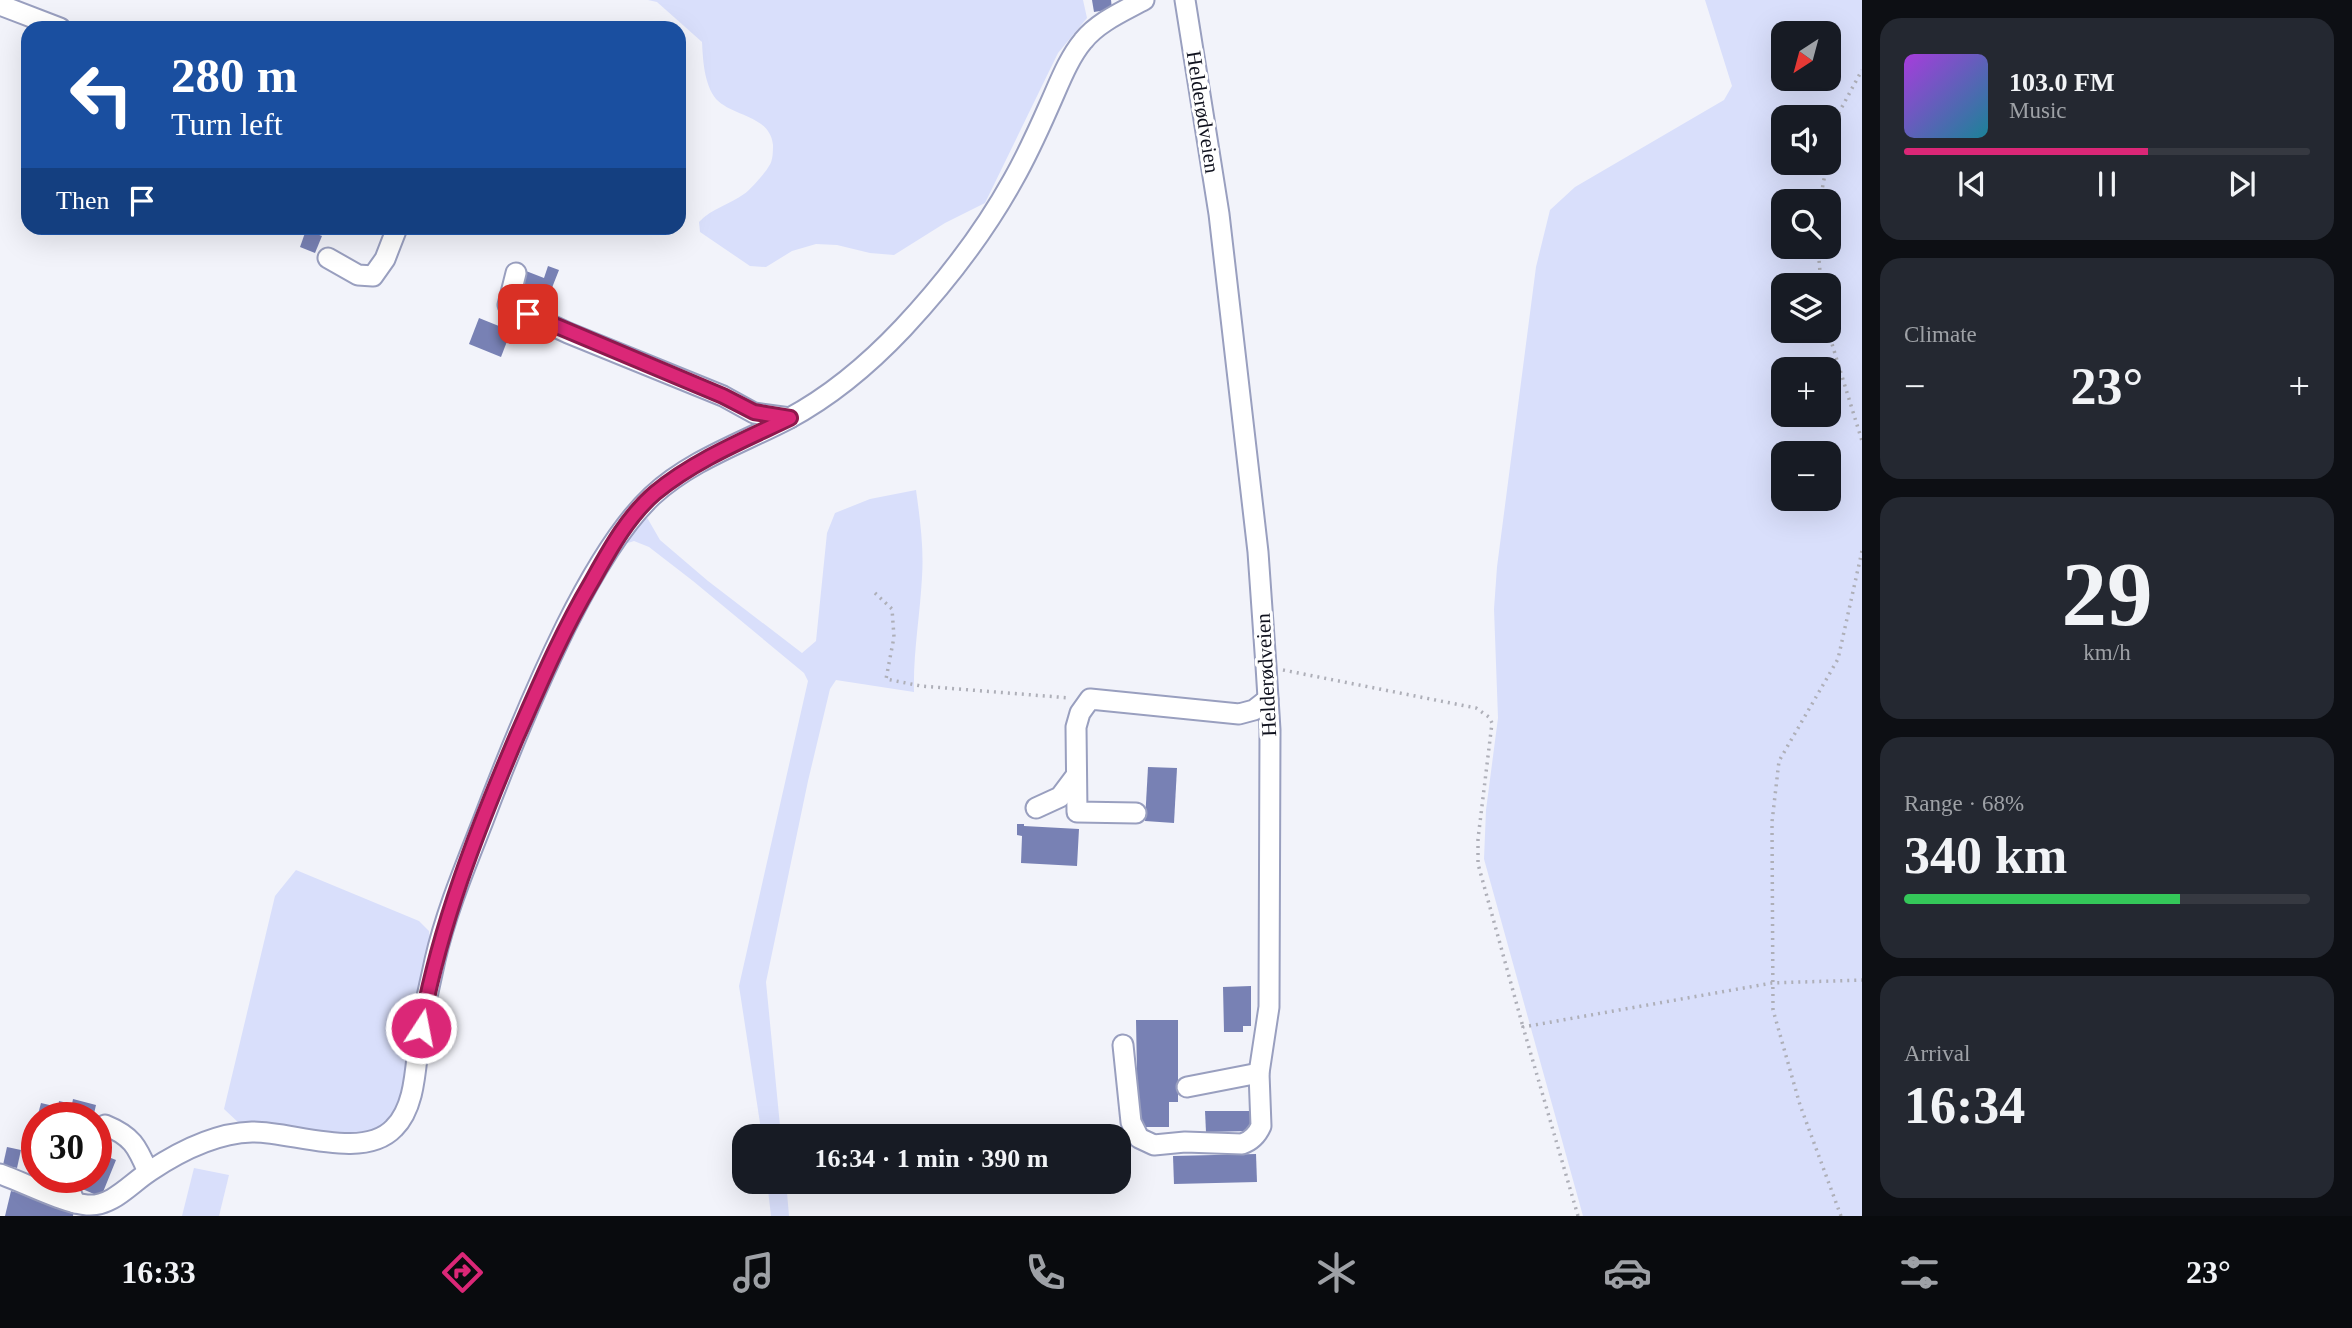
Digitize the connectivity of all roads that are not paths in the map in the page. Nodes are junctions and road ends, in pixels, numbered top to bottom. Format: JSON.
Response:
{"nodes":[{"id":1,"x":1185,"y":0,"type":"edge"},
{"id":2,"x":1130,"y":3,"type":"edge"},
{"id":3,"x":0,"y":5,"type":"edge"},
{"id":4,"x":42,"y":21,"type":"edge"},
{"id":5,"x":394,"y":235,"type":"edge"},
{"id":6,"x":328,"y":258,"type":"dead end"},
{"id":7,"x":516,"y":273,"type":"dead end"},
{"id":8,"x":790,"y":418,"type":"junction"},
{"id":9,"x":1268,"y":699,"type":"junction"},
{"id":10,"x":1075,"y":777,"type":"junction"},
{"id":11,"x":1036,"y":808,"type":"dead end"},
{"id":12,"x":1136,"y":813,"type":"dead end"},
{"id":13,"x":1123,"y":1045,"type":"dead end"},
{"id":14,"x":1259,"y":1073,"type":"junction"},
{"id":15,"x":1187,"y":1087,"type":"dead end"},
{"id":16,"x":112,"y":1128,"type":"edge"},
{"id":17,"x":148,"y":1172,"type":"junction"},
{"id":18,"x":0,"y":1174,"type":"edge"},
{"id":19,"x":71,"y":1193,"type":"edge"},
{"id":20,"x":75,"y":1203,"type":"junction"}],
"edges":[{"from":1,"to":9,"type":"street","name":"Helderødveien"},
{"from":2,"to":8,"type":"street"},
{"from":3,"to":4,"type":"street"},
{"from":5,"to":6,"type":"street"},
{"from":7,"to":8,"type":"street"},
{"from":8,"to":17,"type":"street"},
{"from":9,"to":10,"type":"street"},
{"from":9,"to":14,"type":"street","name":"Helderødveien"},
{"from":10,"to":11,"type":"street"},
{"from":10,"to":12,"type":"street"},
{"from":13,"to":14,"type":"street","name":"Helderødveien"},
{"from":14,"to":15,"type":"street"},
{"from":16,"to":17,"type":"street"},
{"from":17,"to":20,"type":"street"},
{"from":18,"to":20,"type":"street"},
{"from":19,"to":20,"type":"street"}]}
